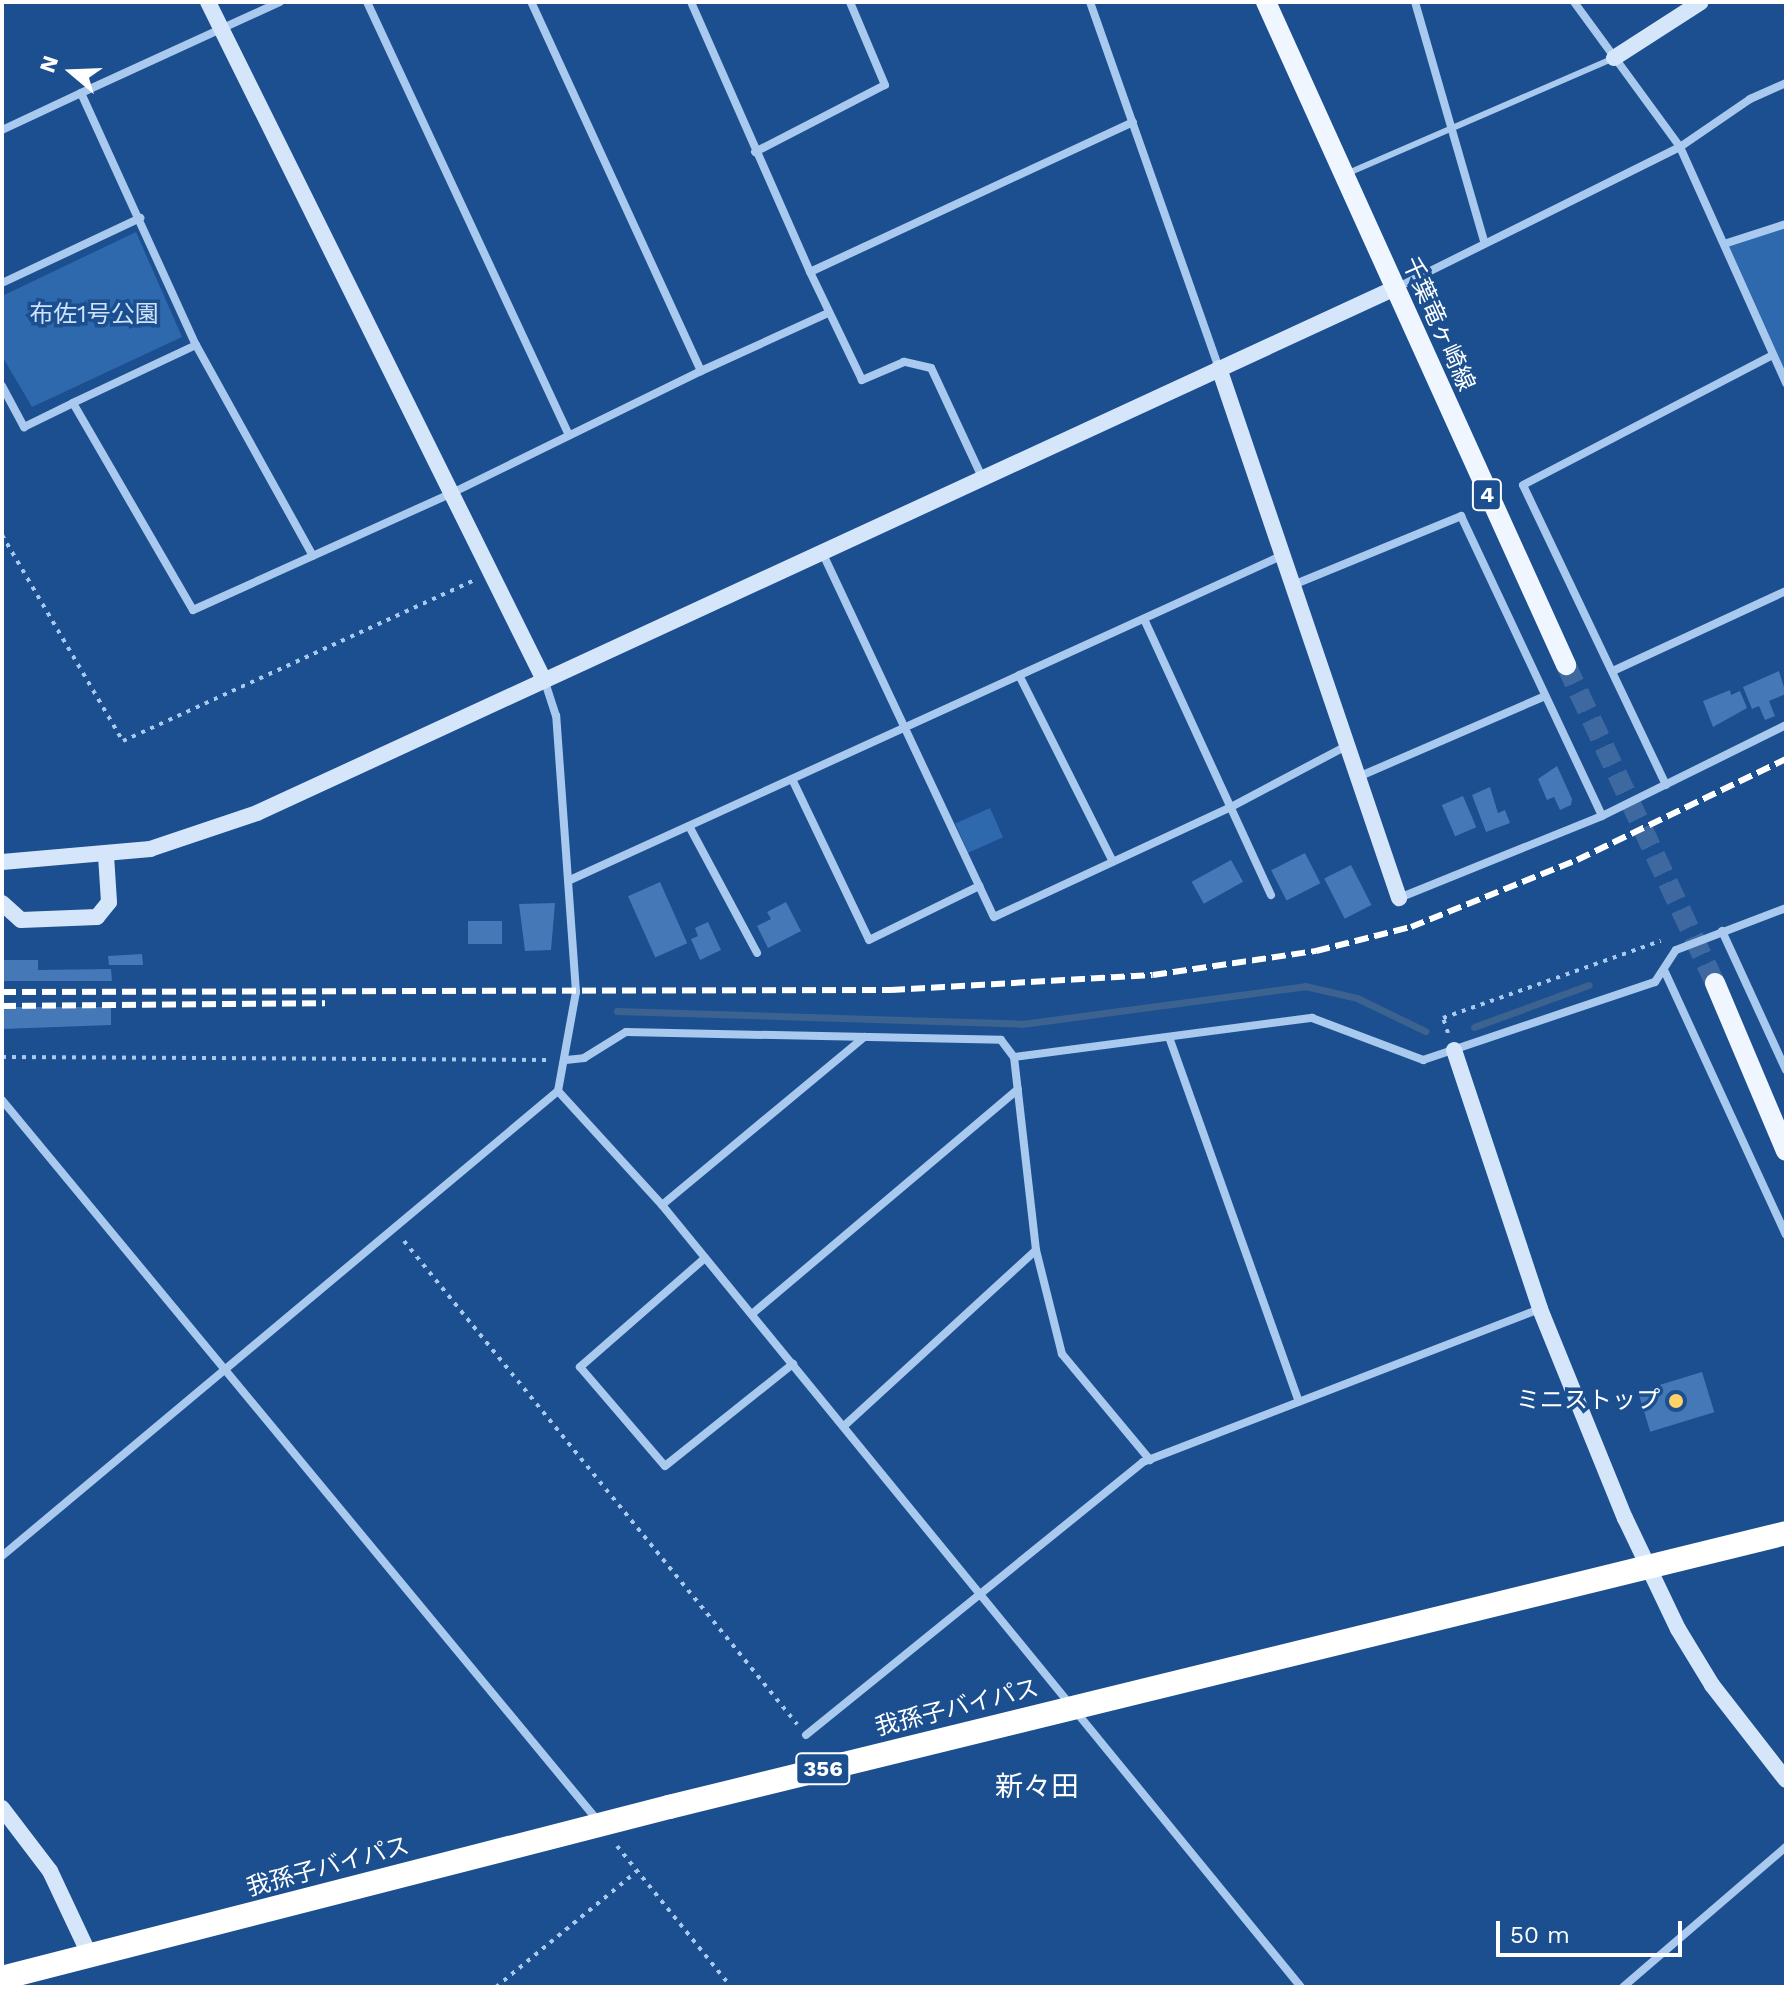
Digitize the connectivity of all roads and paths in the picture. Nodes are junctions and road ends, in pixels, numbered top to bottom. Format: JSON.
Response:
{"nodes":[{"id":1,"x":208,"y":2,"type":"edge"},
{"id":2,"x":280,"y":2,"type":"edge"},
{"id":3,"x":367,"y":2,"type":"edge"},
{"id":4,"x":531,"y":2,"type":"edge"},
{"id":5,"x":691,"y":2,"type":"edge"},
{"id":6,"x":850,"y":2,"type":"edge"},
{"id":7,"x":1090,"y":2,"type":"edge"},
{"id":8,"x":1266,"y":2,"type":"edge"},
{"id":9,"x":1415,"y":2,"type":"edge"},
{"id":10,"x":1574,"y":2,"type":"edge"},
{"id":11,"x":1701,"y":2,"type":"edge"},
{"id":12,"x":221,"y":29,"type":"junction"},
{"id":13,"x":1614,"y":58,"type":"junction"},
{"id":14,"x":1786,"y":83,"type":"edge"},
{"id":15,"x":81,"y":93,"type":"junction"},
{"id":16,"x":1133,"y":122,"type":"junction"},
{"id":17,"x":2,"y":130,"type":"edge"},
{"id":18,"x":1453,"y":132,"type":"junction"},
{"id":19,"x":1680,"y":147,"type":"junction"},
{"id":20,"x":755,"y":152,"type":"junction"},
{"id":21,"x":1343,"y":175,"type":"junction"},
{"id":22,"x":140,"y":218,"type":"junction"},
{"id":23,"x":1786,"y":224,"type":"edge"},
{"id":24,"x":1484,"y":241,"type":"junction"},
{"id":25,"x":1727,"y":243,"type":"junction"},
{"id":26,"x":810,"y":272,"type":"junction"},
{"id":27,"x":2,"y":283,"type":"edge"},
{"id":28,"x":1393,"y":289,"type":"junction"},
{"id":29,"x":828,"y":313,"type":"junction"},
{"id":30,"x":196,"y":345,"type":"junction"},
{"id":31,"x":1771,"y":356,"type":"junction"},
{"id":32,"x":1219,"y":368,"type":"junction"},
{"id":33,"x":701,"y":371,"type":"junction"},
{"id":34,"x":1786,"y":383,"type":"edge"},
{"id":35,"x":2,"y":386,"type":"edge"},
{"id":36,"x":73,"y":403,"type":"junction"},
{"id":37,"x":569,"y":435,"type":"junction"},
{"id":38,"x":981,"y":475,"type":"junction"},
{"id":39,"x":452,"y":493,"type":"junction"},
{"id":40,"x":2,"y":535,"type":"edge"},
{"id":41,"x":820,"y":550,"type":"junction"},
{"id":42,"x":313,"y":556,"type":"junction"},
{"id":43,"x":1281,"y":556,"type":"junction"},
{"id":44,"x":491,"y":573,"type":"junction"},
{"id":45,"x":1292,"y":585,"type":"junction"},
{"id":46,"x":1786,"y":591,"type":"edge"},
{"id":47,"x":1144,"y":619,"type":"junction"},
{"id":48,"x":1566,"y":665,"type":"tunnel mouth"},
{"id":49,"x":1615,"y":670,"type":"junction"},
{"id":50,"x":1019,"y":675,"type":"junction"},
{"id":51,"x":544,"y":680,"type":"junction"},
{"id":52,"x":1545,"y":696,"type":"junction"},
{"id":53,"x":1786,"y":725,"type":"edge"},
{"id":54,"x":905,"y":728,"type":"junction"},
{"id":55,"x":1346,"y":746,"type":"junction"},
{"id":56,"x":1357,"y":778,"type":"junction"},
{"id":57,"x":792,"y":779,"type":"junction"},
{"id":58,"x":1666,"y":785,"type":"junction"},
{"id":59,"x":1231,"y":807,"type":"junction"},
{"id":60,"x":1602,"y":816,"type":"junction"},
{"id":61,"x":689,"y":826,"type":"junction"},
{"id":62,"x":106,"y":855,"type":"junction"},
{"id":63,"x":2,"y":862,"type":"edge"},
{"id":64,"x":1113,"y":862,"type":"junction"},
{"id":65,"x":570,"y":880,"type":"junction"},
{"id":66,"x":979,"y":886,"type":"junction"},
{"id":67,"x":1271,"y":895,"type":"dead end"},
{"id":68,"x":1399,"y":898,"type":"joint"},
{"id":69,"x":2,"y":903,"type":"edge"},
{"id":70,"x":1786,"y":908,"type":"edge"},
{"id":71,"x":1722,"y":931,"type":"junction"},
{"id":72,"x":1663,"y":940,"type":"dead end"},
{"id":73,"x":757,"y":953,"type":"dead end"},
{"id":74,"x":1665,"y":972,"type":"junction"},
{"id":75,"x":1715,"y":983,"type":"tunnel mouth"},
{"id":76,"x":864,"y":1037,"type":"junction"},
{"id":77,"x":1169,"y":1037,"type":"junction"},
{"id":78,"x":1454,"y":1050,"type":"junction"},
{"id":79,"x":2,"y":1057,"type":"edge"},
{"id":80,"x":1014,"y":1057,"type":"junction"},
{"id":81,"x":566,"y":1060,"type":"junction"},
{"id":82,"x":1786,"y":1070,"type":"edge"},
{"id":83,"x":1018,"y":1089,"type":"junction"},
{"id":84,"x":558,"y":1091,"type":"junction"},
{"id":85,"x":2,"y":1100,"type":"edge"},
{"id":86,"x":1786,"y":1151,"type":"edge"},
{"id":87,"x":662,"y":1205,"type":"junction"},
{"id":88,"x":395,"y":1229,"type":"junction"},
{"id":89,"x":1786,"y":1235,"type":"edge"},
{"id":90,"x":1036,"y":1250,"type":"junction"},
{"id":91,"x":705,"y":1258,"type":"junction"},
{"id":92,"x":1540,"y":1309,"type":"junction"},
{"id":93,"x":752,"y":1314,"type":"junction"},
{"id":94,"x":793,"y":1364,"type":"junction"},
{"id":95,"x":225,"y":1368,"type":"junction"},
{"id":96,"x":1299,"y":1402,"type":"junction"},
{"id":97,"x":844,"y":1426,"type":"junction"},
{"id":98,"x":1150,"y":1460,"type":"junction"},
{"id":99,"x":1786,"y":1533,"type":"edge"},
{"id":100,"x":2,"y":1556,"type":"edge"},
{"id":101,"x":1646,"y":1564,"type":"junction"},
{"id":102,"x":976,"y":1594,"type":"junction"},
{"id":103,"x":1069,"y":1709,"type":"junction"},
{"id":104,"x":806,"y":1735,"type":"joint"},
{"id":105,"x":1786,"y":1780,"type":"edge"},
{"id":106,"x":2,"y":1808,"type":"edge"},
{"id":107,"x":601,"y":1825,"type":"junction"},
{"id":108,"x":1786,"y":1847,"type":"edge"},
{"id":109,"x":636,"y":1872,"type":"junction"},
{"id":110,"x":91,"y":1958,"type":"junction"},
{"id":111,"x":2,"y":1978,"type":"edge"},
{"id":112,"x":496,"y":1987,"type":"edge"},
{"id":113,"x":731,"y":1987,"type":"edge"},
{"id":114,"x":1301,"y":1987,"type":"edge"},
{"id":115,"x":1623,"y":1987,"type":"edge"}],
"edges":[{"from":1,"to":12,"type":"street"},
{"from":2,"to":12,"type":"street"},
{"from":3,"to":37,"type":"street"},
{"from":4,"to":33,"type":"street"},
{"from":5,"to":20,"type":"street"},
{"from":6,"to":20,"type":"street"},
{"from":7,"to":16,"type":"street"},
{"from":8,"to":21,"type":"main road","name":"千葉竜ヶ崎線","number":"4"},
{"from":9,"to":18,"type":"street"},
{"from":10,"to":13,"type":"street"},
{"from":11,"to":13,"type":"street"},
{"from":12,"to":15,"type":"street"},
{"from":12,"to":39,"type":"street"},
{"from":13,"to":18,"type":"lane"},
{"from":13,"to":19,"type":"street"},
{"from":14,"to":19,"type":"street"},
{"from":15,"to":17,"type":"street"},
{"from":15,"to":22,"type":"street"},
{"from":16,"to":26,"type":"street"},
{"from":16,"to":32,"type":"street"},
{"from":18,"to":21,"type":"lane"},
{"from":18,"to":24,"type":"street"},
{"from":19,"to":24,"type":"street"},
{"from":19,"to":25,"type":"street"},
{"from":20,"to":26,"type":"street"},
{"from":21,"to":28,"type":"main road","name":"千葉竜ヶ崎線","number":"4"},
{"from":22,"to":27,"type":"street"},
{"from":22,"to":30,"type":"street"},
{"from":23,"to":25,"type":"street"},
{"from":24,"to":28,"type":"street"},
{"from":25,"to":31,"type":"street"},
{"from":26,"to":29,"type":"street"},
{"from":28,"to":32,"type":"street"},
{"from":28,"to":48,"type":"main road","name":"千葉竜ヶ崎線","number":"4"},
{"from":29,"to":33,"type":"street"},
{"from":29,"to":38,"type":"street"},
{"from":30,"to":36,"type":"street"},
{"from":30,"to":42,"type":"street"},
{"from":31,"to":34,"type":"street"},
{"from":31,"to":49,"type":"street"},
{"from":32,"to":38,"type":"street"},
{"from":32,"to":43,"type":"street"},
{"from":33,"to":37,"type":"street"},
{"from":35,"to":36,"type":"street"},
{"from":36,"to":42,"type":"street"},
{"from":37,"to":39,"type":"street"},
{"from":38,"to":41,"type":"street"},
{"from":39,"to":42,"type":"street"},
{"from":39,"to":44,"type":"street"},
{"from":40,"to":44,"type":"path"},
{"from":41,"to":51,"type":"street"},
{"from":41,"to":54,"type":"street"},
{"from":43,"to":45,"type":"street"},
{"from":43,"to":47,"type":"street"},
{"from":44,"to":51,"type":"street"},
{"from":45,"to":52,"type":"street"},
{"from":45,"to":55,"type":"street"},
{"from":46,"to":49,"type":"street"},
{"from":47,"to":50,"type":"street"},
{"from":47,"to":59,"type":"street"},
{"from":49,"to":58,"type":"street"},
{"from":50,"to":54,"type":"street"},
{"from":50,"to":64,"type":"street"},
{"from":51,"to":62,"type":"street"},
{"from":51,"to":65,"type":"street"},
{"from":52,"to":56,"type":"street"},
{"from":52,"to":60,"type":"street"},
{"from":53,"to":58,"type":"street"},
{"from":54,"to":57,"type":"street"},
{"from":54,"to":66,"type":"street"},
{"from":55,"to":56,"type":"street"},
{"from":55,"to":59,"type":"street"},
{"from":56,"to":68,"type":"street"},
{"from":57,"to":61,"type":"street"},
{"from":57,"to":66,"type":"street"},
{"from":58,"to":60,"type":"street"},
{"from":59,"to":64,"type":"street"},
{"from":59,"to":67,"type":"street"},
{"from":60,"to":68,"type":"street"},
{"from":61,"to":65,"type":"street"},
{"from":61,"to":73,"type":"street"},
{"from":62,"to":63,"type":"street"},
{"from":62,"to":69,"type":"street"},
{"from":64,"to":66,"type":"street"},
{"from":65,"to":81,"type":"street"},
{"from":70,"to":71,"type":"street"},
{"from":71,"to":74,"type":"street"},
{"from":71,"to":82,"type":"street"},
{"from":72,"to":78,"type":"path"},
{"from":74,"to":78,"type":"street"},
{"from":74,"to":89,"type":"street"},
{"from":75,"to":86,"type":"main road"},
{"from":76,"to":80,"type":"street"},
{"from":76,"to":81,"type":"street"},
{"from":76,"to":87,"type":"street"},
{"from":77,"to":78,"type":"street"},
{"from":77,"to":80,"type":"street"},
{"from":77,"to":96,"type":"street"},
{"from":78,"to":92,"type":"street"},
{"from":79,"to":81,"type":"path"},
{"from":80,"to":83,"type":"street"},
{"from":81,"to":84,"type":"street"},
{"from":83,"to":90,"type":"street"},
{"from":83,"to":93,"type":"street"},
{"from":84,"to":87,"type":"street"},
{"from":84,"to":88,"type":"street"},
{"from":85,"to":95,"type":"street"},
{"from":87,"to":91,"type":"street"},
{"from":88,"to":95,"type":"street"},
{"from":88,"to":104,"type":"path"},
{"from":90,"to":97,"type":"street"},
{"from":90,"to":98,"type":"street"},
{"from":91,"to":93,"type":"street"},
{"from":91,"to":94,"type":"street"},
{"from":92,"to":96,"type":"street"},
{"from":92,"to":101,"type":"street"},
{"from":93,"to":94,"type":"street"},
{"from":94,"to":97,"type":"street"},
{"from":95,"to":100,"type":"street"},
{"from":95,"to":107,"type":"street"},
{"from":96,"to":98,"type":"street"},
{"from":97,"to":102,"type":"street"},
{"from":98,"to":102,"type":"street"},
{"from":99,"to":101,"type":"highway","number":"356"},
{"from":101,"to":103,"type":"highway","name":"我孫子バイパス","number":"356"},
{"from":101,"to":105,"type":"street"},
{"from":102,"to":103,"type":"street"},
{"from":102,"to":104,"type":"street"},
{"from":103,"to":107,"type":"highway","name":"我孫子バイパス","number":"356"},
{"from":103,"to":114,"type":"street"},
{"from":106,"to":110,"type":"street"},
{"from":107,"to":109,"type":"path"},
{"from":107,"to":110,"type":"highway","name":"我孫子バイパス","number":"356"},
{"from":108,"to":115,"type":"street"},
{"from":109,"to":112,"type":"path"},
{"from":109,"to":113,"type":"path"},
{"from":110,"to":111,"type":"highway","name":"我孫子バイパス","number":"356"}]}
